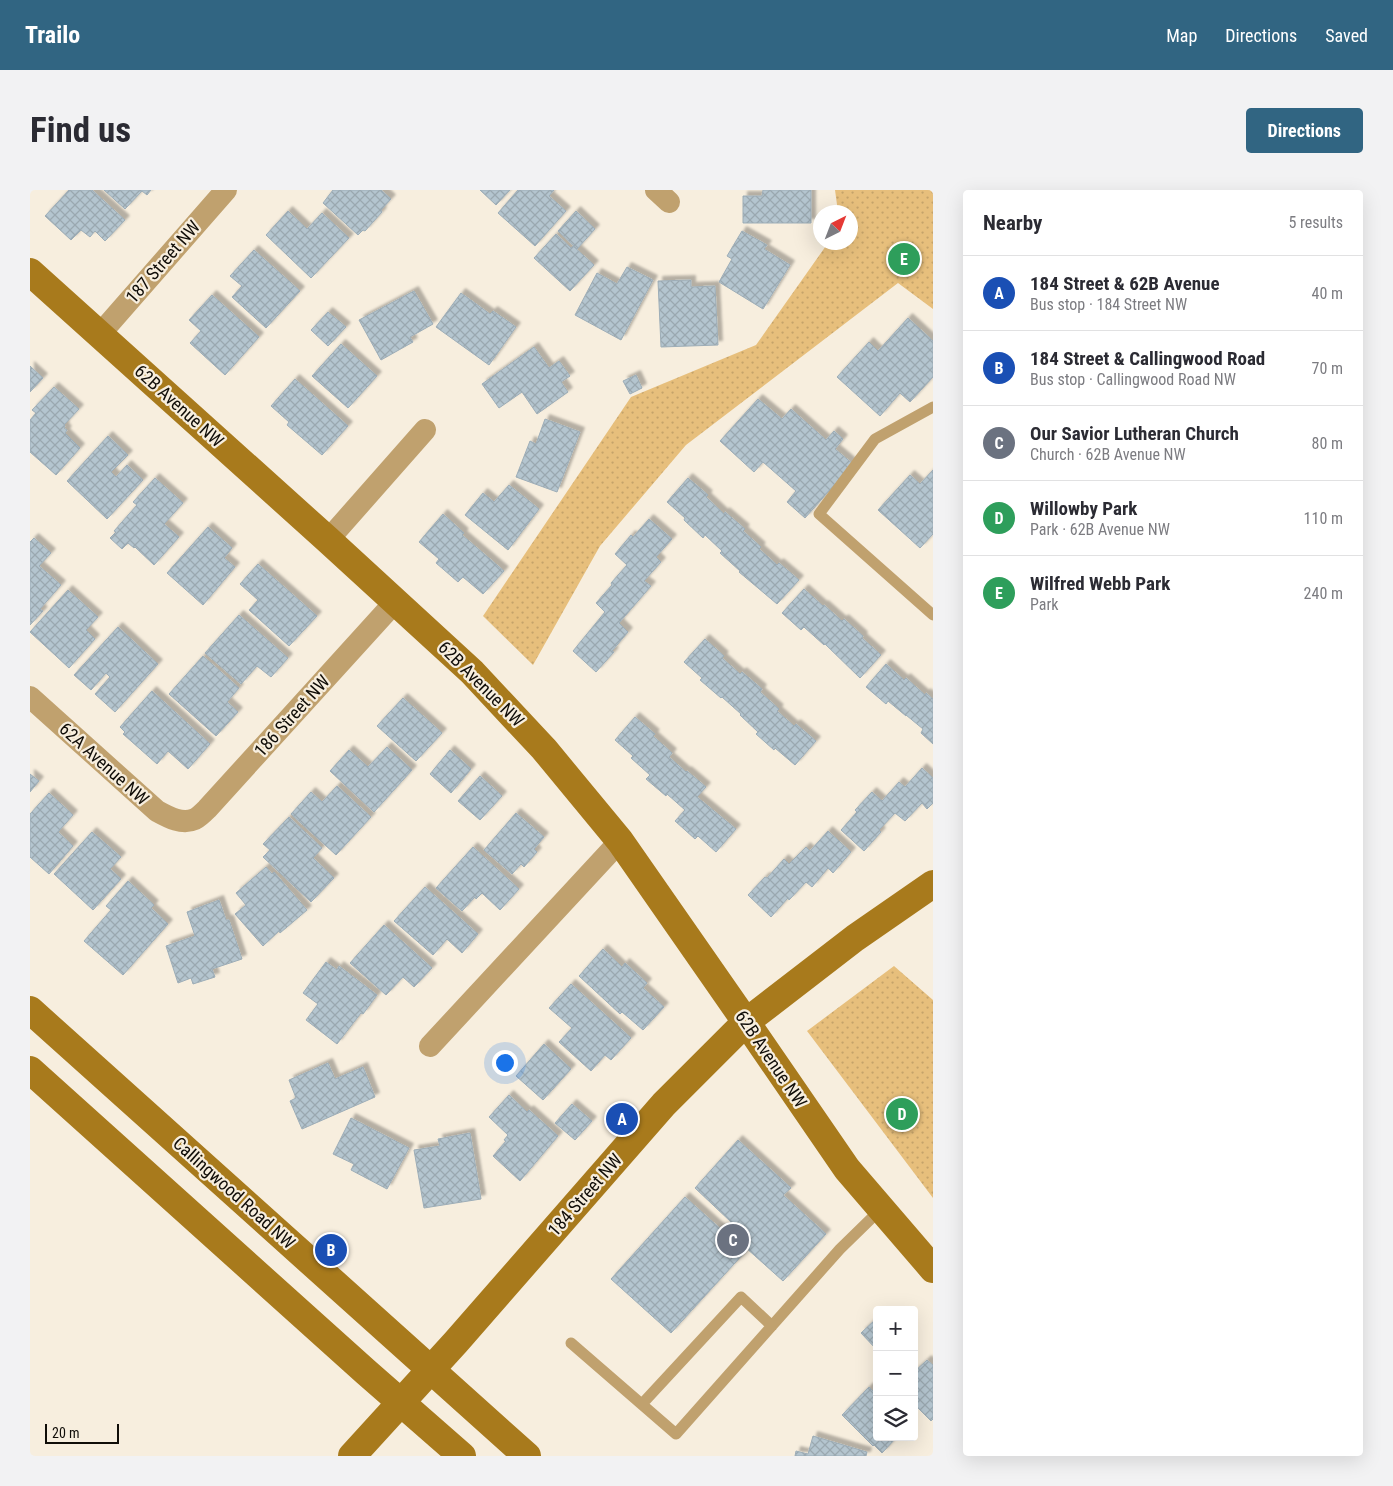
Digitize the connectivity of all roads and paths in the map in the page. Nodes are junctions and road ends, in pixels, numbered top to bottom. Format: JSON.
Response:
{"nodes":[{"id":1,"x":226,"y":190,"type":"edge"},
{"id":2,"x":30,"y":272,"type":"edge"},
{"id":3,"x":100,"y":334,"type":"junction"},
{"id":4,"x":933,"y":407,"type":"edge"},
{"id":5,"x":425,"y":430,"type":"dead end"},
{"id":6,"x":328,"y":540,"type":"junction"},
{"id":7,"x":395,"y":602,"type":"junction"},
{"id":8,"x":933,"y":616,"type":"edge"},
{"id":9,"x":30,"y":697,"type":"edge"},
{"id":10,"x":183,"y":822,"type":"joint"},
{"id":11,"x":620,"y":841,"type":"junction"},
{"id":12,"x":933,"y":884,"type":"edge"},
{"id":13,"x":30,"y":1010,"type":"edge"},
{"id":14,"x":746,"y":1022,"type":"junction"},
{"id":15,"x":430,"y":1046,"type":"dead end"},
{"id":16,"x":30,"y":1070,"type":"edge"},
{"id":17,"x":881,"y":1209,"type":"junction"},
{"id":18,"x":933,"y":1269,"type":"edge"},
{"id":19,"x":772,"y":1326,"type":"junction"},
{"id":20,"x":571,"y":1342,"type":"dead end"},
{"id":21,"x":430,"y":1370,"type":"junction"},
{"id":22,"x":400,"y":1402,"type":"junction"},
{"id":23,"x":642,"y":1404,"type":"junction"},
{"id":24,"x":352,"y":1456,"type":"edge"},
{"id":25,"x":462,"y":1456,"type":"edge"},
{"id":26,"x":527,"y":1456,"type":"edge"}],
"edges":[{"from":1,"to":3,"type":"street","name":"187 Street NW"},
{"from":2,"to":3,"type":"street","name":"62B Avenue NW"},
{"from":3,"to":6,"type":"street","name":"62B Avenue NW"},
{"from":4,"to":8,"type":"lane"},
{"from":5,"to":6,"type":"street"},
{"from":6,"to":7,"type":"street","name":"62B Avenue NW"},
{"from":7,"to":10,"type":"street","name":"186 Street NW"},
{"from":7,"to":11,"type":"street","name":"62B Avenue NW"},
{"from":9,"to":10,"type":"street","name":"62A Avenue NW"},
{"from":11,"to":14,"type":"street","name":"62B Avenue NW"},
{"from":11,"to":15,"type":"street"},
{"from":12,"to":14,"type":"street","name":"184 Street NW"},
{"from":13,"to":21,"type":"street","name":"Callingwood Road NW"},
{"from":14,"to":17,"type":"street","name":"62B Avenue NW"},
{"from":14,"to":21,"type":"street","name":"184 Street NW"},
{"from":16,"to":22,"type":"street"},
{"from":17,"to":18,"type":"street","name":"62B Avenue NW"},
{"from":17,"to":19,"type":"lane"},
{"from":19,"to":23,"type":"lane"},
{"from":19,"to":23,"type":"lane"},
{"from":20,"to":23,"type":"lane"},
{"from":21,"to":22,"type":"street","name":"184 Street NW"},
{"from":21,"to":26,"type":"street","name":"Callingwood Road NW"},
{"from":22,"to":24,"type":"street","name":"184 Street NW"},
{"from":22,"to":25,"type":"street"}]}
